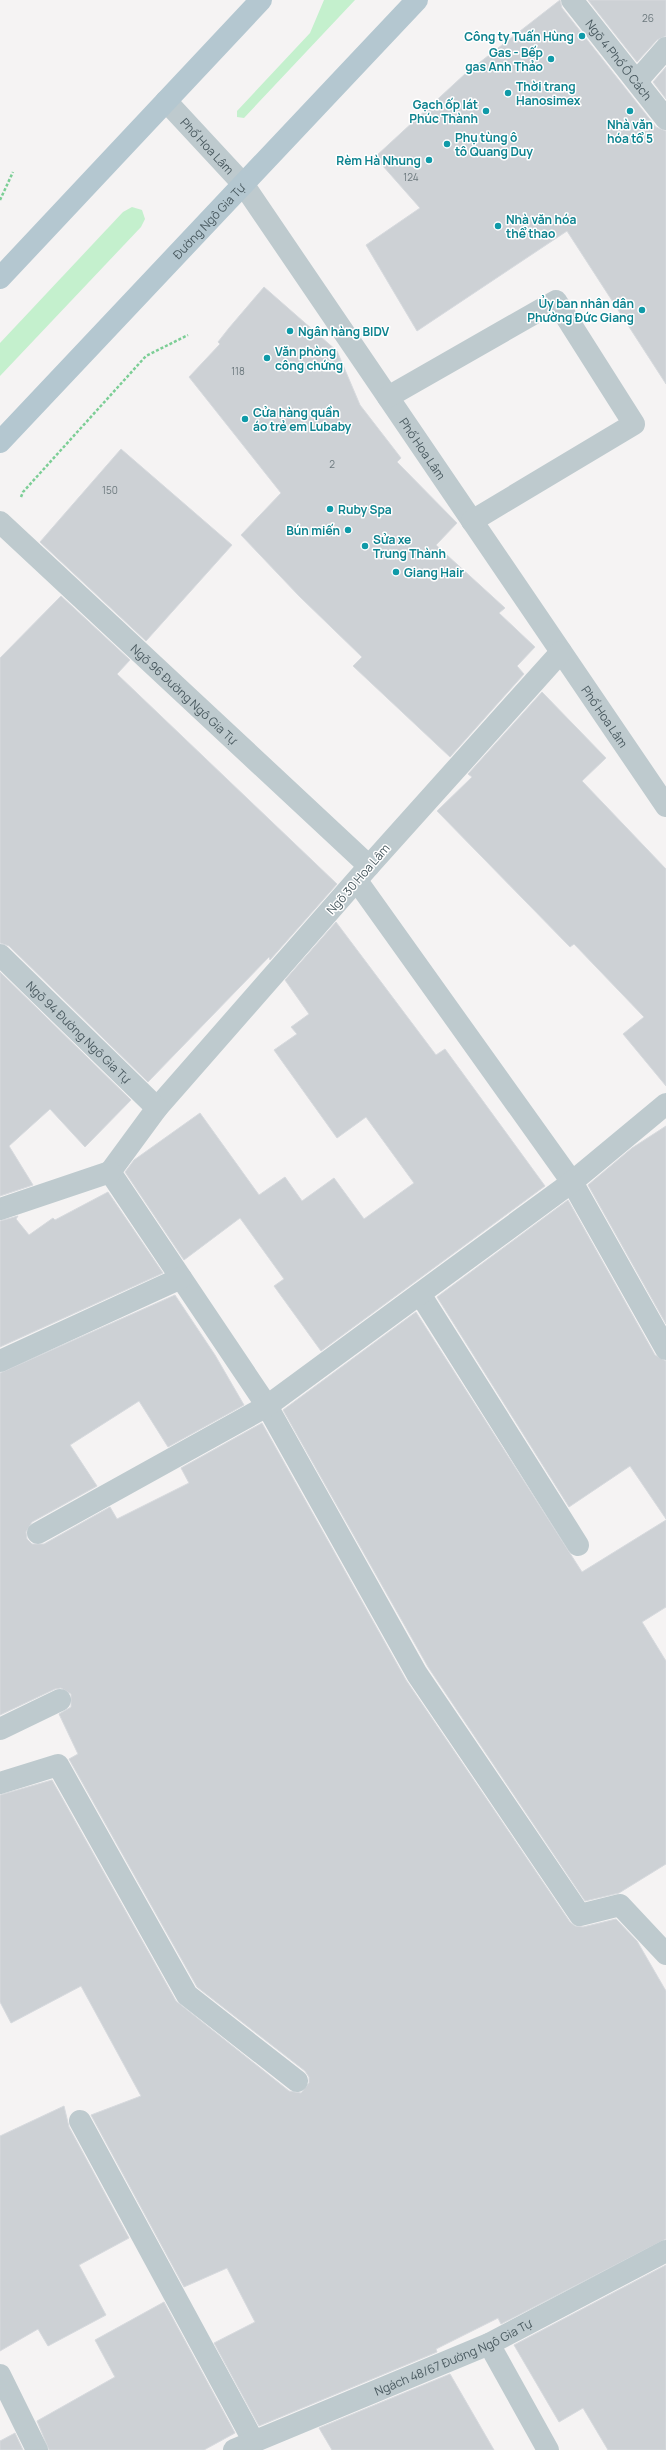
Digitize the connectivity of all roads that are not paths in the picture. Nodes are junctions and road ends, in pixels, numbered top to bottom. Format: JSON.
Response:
{"nodes":[{"id":1,"x":261,"y":0,"type":"edge"},
{"id":2,"x":417,"y":0,"type":"edge"},
{"id":3,"x":572,"y":0,"type":"edge"},
{"id":4,"x":666,"y":48,"type":"edge"},
{"id":5,"x":637,"y":81,"type":"junction"},
{"id":6,"x":166,"y":101,"type":"junction"},
{"id":7,"x":666,"y":119,"type":"edge"},
{"id":8,"x":243,"y":184,"type":"junction"},
{"id":9,"x":0,"y":278,"type":"edge"},
{"id":10,"x":388,"y":396,"type":"junction"},
{"id":11,"x":0,"y":442,"type":"edge"},
{"id":12,"x":472,"y":521,"type":"junction"},
{"id":13,"x":0,"y":522,"type":"edge"},
{"id":14,"x":560,"y":652,"type":"junction"},
{"id":15,"x":666,"y":806,"type":"edge"},
{"id":16,"x":363,"y":873,"type":"junction"},
{"id":17,"x":0,"y":955,"type":"edge"},
{"id":18,"x":666,"y":1104,"type":"edge"},
{"id":19,"x":157,"y":1108,"type":"junction"},
{"id":20,"x":110,"y":1172,"type":"junction"},
{"id":21,"x":572,"y":1182,"type":"junction"},
{"id":22,"x":0,"y":1209,"type":"edge"},
{"id":23,"x":180,"y":1278,"type":"junction"},
{"id":24,"x":420,"y":1294,"type":"junction"},
{"id":25,"x":666,"y":1349,"type":"edge"},
{"id":26,"x":0,"y":1361,"type":"edge"},
{"id":27,"x":268,"y":1406,"type":"junction"},
{"id":28,"x":38,"y":1534,"type":"dead end"},
{"id":29,"x":578,"y":1545,"type":"dead end"},
{"id":30,"x":60,"y":1700,"type":"dead end"},
{"id":31,"x":0,"y":1729,"type":"edge"},
{"id":32,"x":0,"y":1783,"type":"edge"},
{"id":33,"x":666,"y":1954,"type":"edge"},
{"id":34,"x":297,"y":2081,"type":"dead end"},
{"id":35,"x":80,"y":2121,"type":"dead end"},
{"id":36,"x":666,"y":2251,"type":"edge"},
{"id":37,"x":489,"y":2344,"type":"junction"},
{"id":38,"x":0,"y":2375,"type":"edge"},
{"id":39,"x":254,"y":2442,"type":"junction"},
{"id":40,"x":37,"y":2450,"type":"edge"},
{"id":41,"x":234,"y":2450,"type":"edge"},
{"id":42,"x":548,"y":2450,"type":"edge"}],
"edges":[{"from":1,"to":6,"type":"main road"},
{"from":2,"to":8,"type":"main road","name":"Đường Ngô Gia Tự"},
{"from":3,"to":5,"type":"street","name":"Ngõ 4 Phố Ô Cách"},
{"from":4,"to":5,"type":"street"},
{"from":5,"to":7,"type":"street","name":"Ngõ 4 Phố Ô Cách"},
{"from":6,"to":8,"type":"street","name":"Phố Hoa Lâm"},
{"from":6,"to":9,"type":"main road"},
{"from":8,"to":10,"type":"street","name":"Phố Hoa Lâm"},
{"from":8,"to":11,"type":"main road","name":"Đường Ngô Gia Tự"},
{"from":10,"to":12,"type":"street","name":"Phố Hoa Lâm"},
{"from":10,"to":12,"type":"street"},
{"from":12,"to":14,"type":"street","name":"Phố Hoa Lâm"},
{"from":13,"to":16,"type":"street","name":"Ngõ 96 Đường Ngô Gia Tự"},
{"from":14,"to":15,"type":"street","name":"Phố Hoa Lâm"},
{"from":14,"to":16,"type":"street","name":"Ngõ 30 Hoa Lâm"},
{"from":16,"to":19,"type":"street","name":"Ngõ 30 Hoa Lâm"},
{"from":16,"to":21,"type":"street","name":"Ngõ 96 Đường Ngô Gia Tự"},
{"from":17,"to":19,"type":"street","name":"Ngõ 94 Đường Ngô Gia Tự"},
{"from":18,"to":21,"type":"street"},
{"from":19,"to":20,"type":"street","name":"Ngõ 30 Hoa Lâm"},
{"from":20,"to":22,"type":"street"},
{"from":20,"to":23,"type":"street"},
{"from":21,"to":24,"type":"street"},
{"from":21,"to":25,"type":"street","name":"Ngõ 96 Đường Ngô Gia Tự"},
{"from":23,"to":26,"type":"street"},
{"from":23,"to":27,"type":"street"},
{"from":24,"to":27,"type":"street"},
{"from":24,"to":29,"type":"street"},
{"from":27,"to":28,"type":"street"},
{"from":27,"to":33,"type":"street"},
{"from":30,"to":31,"type":"street"},
{"from":32,"to":34,"type":"street"},
{"from":35,"to":39,"type":"street"},
{"from":36,"to":37,"type":"street","name":"Ngách 48/67 Đường Ngô Gia Tự"},
{"from":37,"to":39,"type":"street","name":"Ngách 48/67 Đường Ngô Gia Tự"},
{"from":37,"to":42,"type":"street"},
{"from":38,"to":40,"type":"street"},
{"from":39,"to":41,"type":"street","name":"Ngách 48/67 Đường Ngô Gia Tự"}]}
